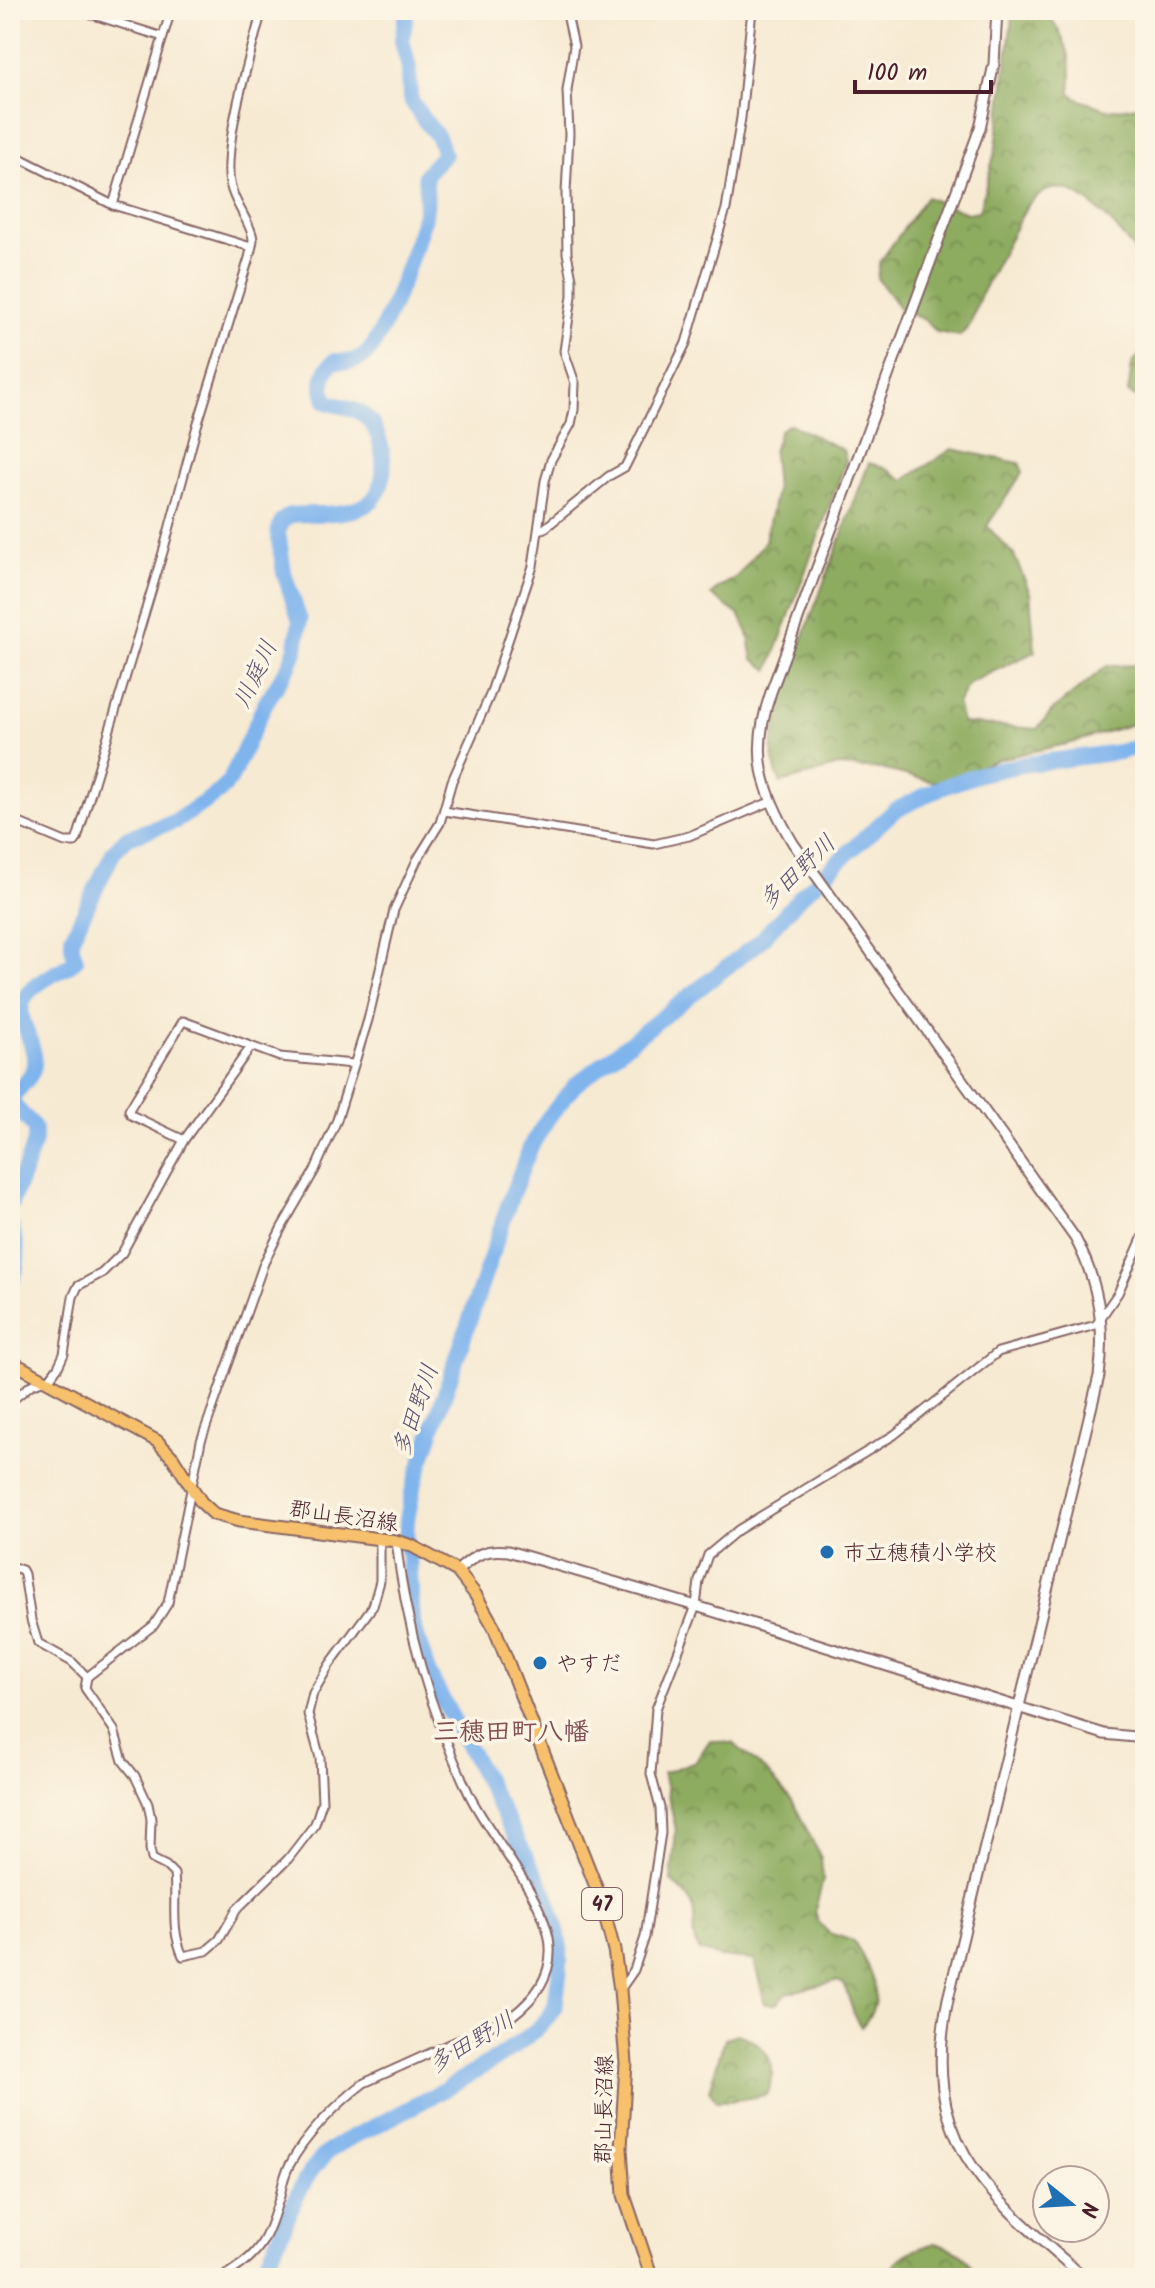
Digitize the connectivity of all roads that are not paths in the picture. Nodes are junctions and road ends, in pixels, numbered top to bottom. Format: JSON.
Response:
{"nodes":[{"id":1,"x":78,"y":10,"type":"edge"},
{"id":2,"x":171,"y":10,"type":"edge"},
{"id":3,"x":262,"y":10,"type":"edge"},
{"id":4,"x":566,"y":10,"type":"edge"},
{"id":5,"x":752,"y":10,"type":"edge"},
{"id":6,"x":997,"y":10,"type":"edge"},
{"id":7,"x":163,"y":37,"type":"junction"},
{"id":8,"x":10,"y":153,"type":"edge"},
{"id":9,"x":113,"y":205,"type":"junction"},
{"id":10,"x":251,"y":247,"type":"junction"},
{"id":11,"x":539,"y":530,"type":"junction"},
{"id":12,"x":770,"y":802,"type":"junction"},
{"id":13,"x":444,"y":811,"type":"junction"},
{"id":14,"x":10,"y":819,"type":"edge"},
{"id":15,"x":250,"y":1048,"type":"junction"},
{"id":16,"x":353,"y":1064,"type":"junction"},
{"id":17,"x":184,"y":1140,"type":"junction"},
{"id":18,"x":1145,"y":1232,"type":"edge"},
{"id":19,"x":1100,"y":1319,"type":"junction"},
{"id":20,"x":10,"y":1361,"type":"edge"},
{"id":21,"x":43,"y":1380,"type":"junction"},
{"id":22,"x":10,"y":1402,"type":"edge"},
{"id":23,"x":191,"y":1488,"type":"junction"},
{"id":24,"x":380,"y":1539,"type":"junction"},
{"id":25,"x":396,"y":1541,"type":"junction"},
{"id":26,"x":10,"y":1566,"type":"edge"},
{"id":27,"x":457,"y":1571,"type":"junction"},
{"id":28,"x":696,"y":1606,"type":"junction"},
{"id":29,"x":87,"y":1677,"type":"junction"},
{"id":30,"x":1018,"y":1707,"type":"junction"},
{"id":31,"x":1145,"y":1738,"type":"edge"},
{"id":32,"x":620,"y":1990,"type":"junction"},
{"id":33,"x":220,"y":2278,"type":"edge"},
{"id":34,"x":652,"y":2278,"type":"edge"},
{"id":35,"x":1085,"y":2278,"type":"edge"}],
"edges":[{"from":1,"to":7,"type":"street"},
{"from":2,"to":7,"type":"street"},
{"from":3,"to":10,"type":"street"},
{"from":4,"to":11,"type":"street"},
{"from":5,"to":11,"type":"street"},
{"from":6,"to":12,"type":"street"},
{"from":7,"to":9,"type":"street"},
{"from":8,"to":9,"type":"street"},
{"from":9,"to":10,"type":"street"},
{"from":10,"to":14,"type":"street"},
{"from":11,"to":13,"type":"street"},
{"from":12,"to":13,"type":"street"},
{"from":12,"to":19,"type":"street"},
{"from":13,"to":16,"type":"street"},
{"from":15,"to":16,"type":"street"},
{"from":15,"to":17,"type":"street"},
{"from":15,"to":17,"type":"street"},
{"from":16,"to":23,"type":"street"},
{"from":17,"to":21,"type":"street"},
{"from":18,"to":19,"type":"street"},
{"from":19,"to":28,"type":"street"},
{"from":19,"to":30,"type":"street"},
{"from":20,"to":21,"type":"main road","name":"郡山長沼線","number":"47"},
{"from":21,"to":22,"type":"street"},
{"from":21,"to":23,"type":"main road","name":"郡山長沼線","number":"47"},
{"from":23,"to":24,"type":"main road","name":"郡山長沼線","number":"47"},
{"from":23,"to":29,"type":"street"},
{"from":24,"to":25,"type":"main road","name":"郡山長沼線","number":"47"},
{"from":24,"to":29,"type":"street"},
{"from":25,"to":27,"type":"main road","name":"郡山長沼線","number":"47"},
{"from":25,"to":33,"type":"street"},
{"from":26,"to":29,"type":"street"},
{"from":27,"to":28,"type":"street"},
{"from":27,"to":32,"type":"main road","name":"郡山長沼線","number":"47"},
{"from":28,"to":30,"type":"street"},
{"from":28,"to":32,"type":"street"},
{"from":30,"to":31,"type":"street"},
{"from":30,"to":35,"type":"street"},
{"from":32,"to":34,"type":"main road","name":"郡山長沼線","number":"47"}]}
